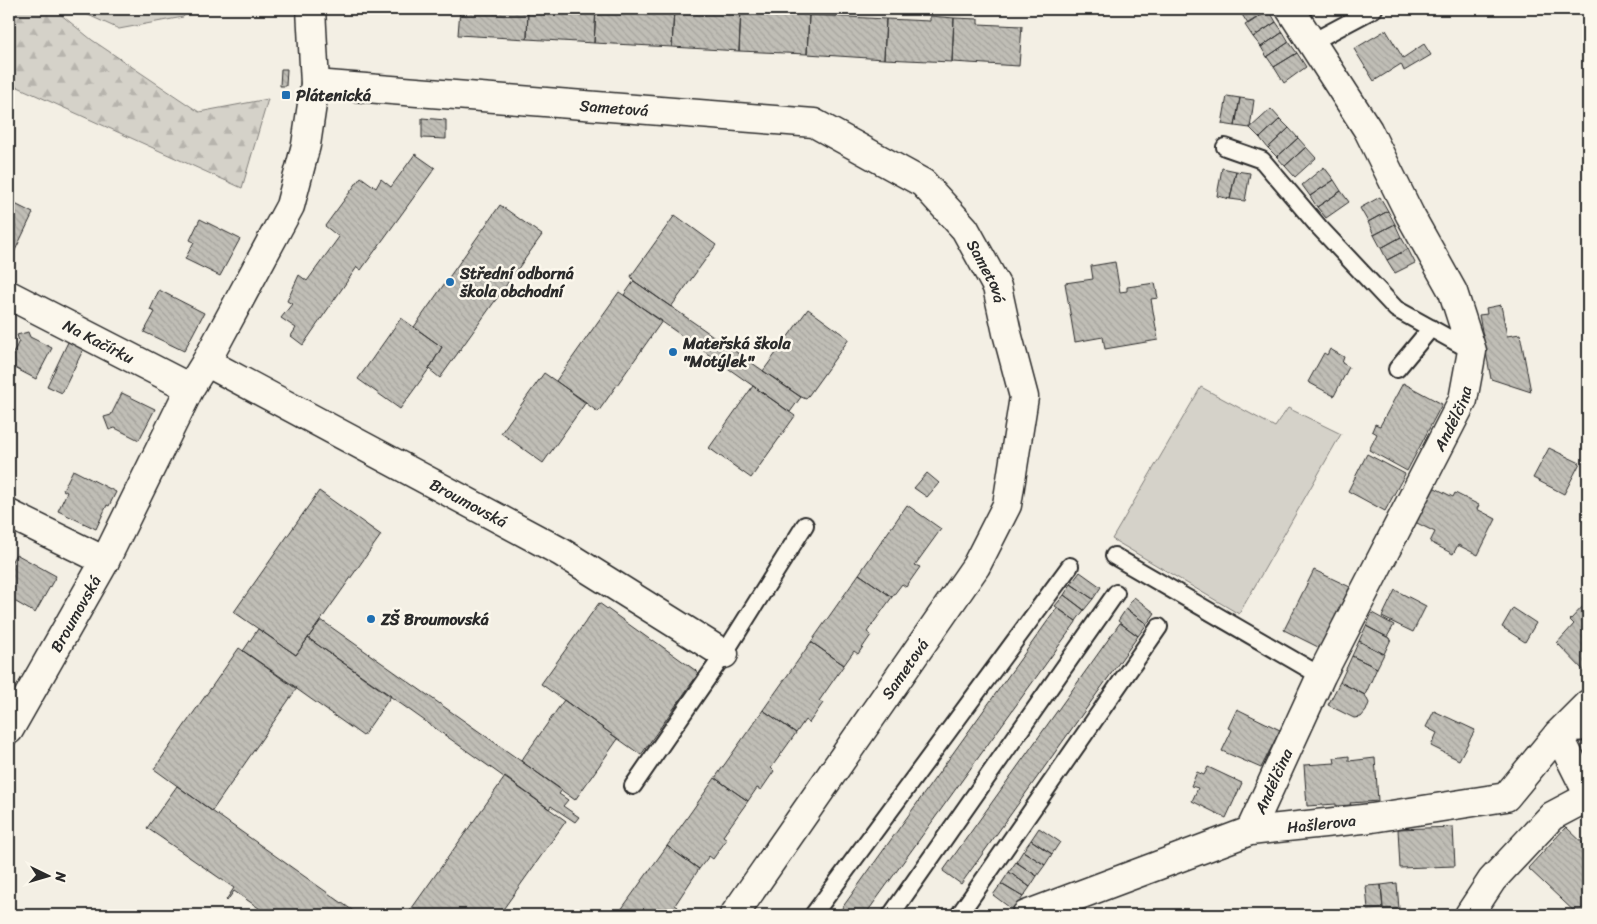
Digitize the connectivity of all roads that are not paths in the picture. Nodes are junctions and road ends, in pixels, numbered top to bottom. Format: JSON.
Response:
{"nodes":[{"id":1,"x":311,"y":9,"type":"edge"},
{"id":2,"x":1290,"y":9,"type":"edge"},
{"id":3,"x":1374,"y":9,"type":"edge"},
{"id":4,"x":1312,"y":42,"type":"junction"},
{"id":5,"x":315,"y":84,"type":"junction"},
{"id":6,"x":1225,"y":147,"type":"dead end"},
{"id":7,"x":9,"y":295,"type":"edge"},
{"id":8,"x":1430,"y":328,"type":"junction"},
{"id":9,"x":1472,"y":351,"type":"junction"},
{"id":10,"x":206,"y":362,"type":"junction"},
{"id":11,"x":1397,"y":369,"type":"dead end"},
{"id":12,"x":190,"y":388,"type":"junction"},
{"id":13,"x":9,"y":514,"type":"edge"},
{"id":14,"x":805,"y":525,"type":"dead end"},
{"id":15,"x":1114,"y":556,"type":"dead end"},
{"id":16,"x":105,"y":561,"type":"junction"},
{"id":17,"x":1070,"y":566,"type":"dead end"},
{"id":18,"x":1116,"y":593,"type":"dead end"},
{"id":19,"x":1159,"y":627,"type":"dead end"},
{"id":20,"x":724,"y":654,"type":"junction"},
{"id":21,"x":1321,"y":676,"type":"junction"},
{"id":22,"x":1588,"y":704,"type":"edge"},
{"id":23,"x":9,"y":730,"type":"edge"},
{"id":24,"x":1588,"y":732,"type":"edge"},
{"id":25,"x":1558,"y":734,"type":"junction"},
{"id":26,"x":633,"y":786,"type":"dead end"},
{"id":27,"x":1588,"y":795,"type":"edge"},
{"id":28,"x":1250,"y":831,"type":"junction"},
{"id":29,"x":734,"y":915,"type":"edge"},
{"id":30,"x":813,"y":915,"type":"edge"},
{"id":31,"x":891,"y":915,"type":"edge"},
{"id":32,"x":959,"y":915,"type":"edge"},
{"id":33,"x":1026,"y":915,"type":"edge"},
{"id":34,"x":1469,"y":915,"type":"edge"}],
"edges":[{"from":1,"to":5,"type":"street","name":"Broumovská"},
{"from":2,"to":4,"type":"street","name":"Andělčina"},
{"from":3,"to":4,"type":"lane"},
{"from":4,"to":9,"type":"street","name":"Andělčina"},
{"from":5,"to":10,"type":"street","name":"Broumovská"},
{"from":5,"to":29,"type":"street","name":"Sametová"},
{"from":6,"to":8,"type":"lane"},
{"from":7,"to":12,"type":"street","name":"Na Kačírku"},
{"from":8,"to":9,"type":"lane"},
{"from":8,"to":11,"type":"lane"},
{"from":9,"to":21,"type":"street","name":"Andělčina"},
{"from":10,"to":12,"type":"street","name":"Broumovská"},
{"from":10,"to":20,"type":"street","name":"Broumovská"},
{"from":12,"to":16,"type":"street","name":"Broumovská"},
{"from":13,"to":16,"type":"street"},
{"from":14,"to":20,"type":"lane"},
{"from":15,"to":21,"type":"lane"},
{"from":16,"to":23,"type":"street","name":"Broumovská"},
{"from":17,"to":30,"type":"lane"},
{"from":18,"to":31,"type":"lane"},
{"from":19,"to":32,"type":"lane"},
{"from":20,"to":26,"type":"lane"},
{"from":21,"to":28,"type":"street","name":"Andělčina"},
{"from":22,"to":25,"type":"street","name":"Hašlerova"},
{"from":24,"to":25,"type":"lane"},
{"from":25,"to":27,"type":"street"},
{"from":25,"to":28,"type":"street","name":"Hašlerova"},
{"from":27,"to":34,"type":"street"},
{"from":28,"to":33,"type":"street","name":"Hašlerova"}]}
